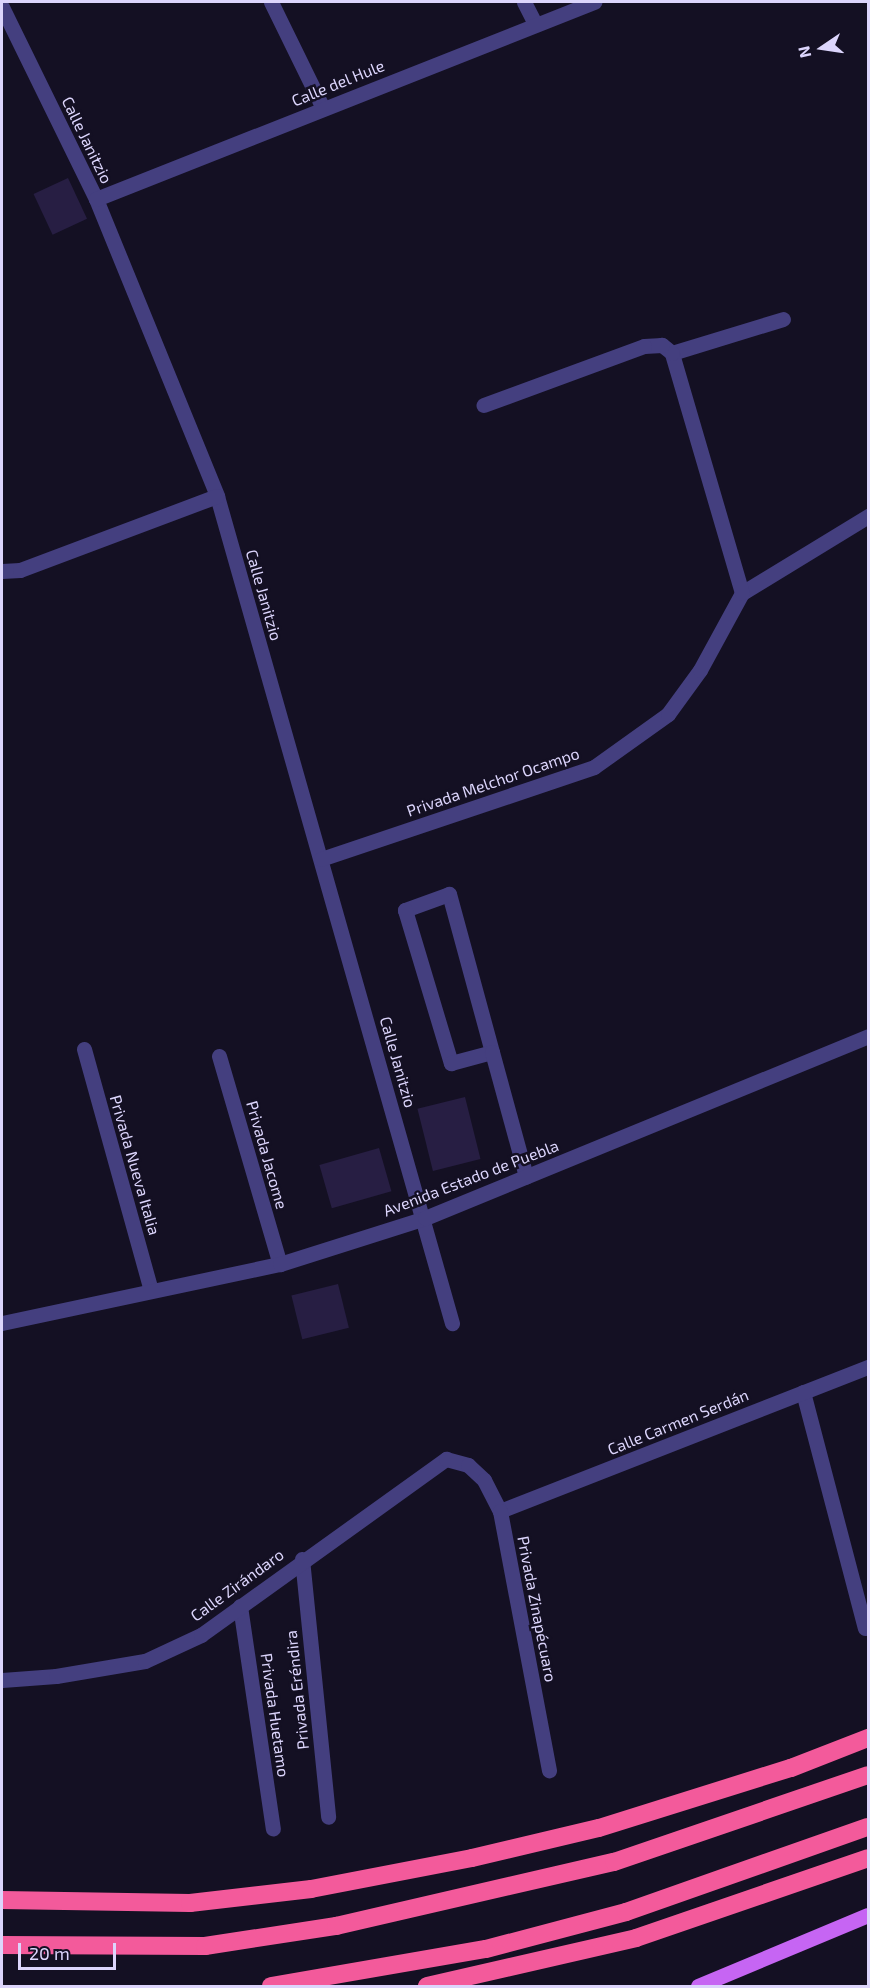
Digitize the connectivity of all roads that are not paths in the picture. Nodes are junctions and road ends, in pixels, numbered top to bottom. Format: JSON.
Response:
{"nodes":[{"id":1,"x":271,"y":2,"type":"edge"},
{"id":2,"x":524,"y":2,"type":"edge"},
{"id":3,"x":594,"y":2,"type":"edge"},
{"id":4,"x":2,"y":7,"type":"edge"},
{"id":5,"x":535,"y":24,"type":"junction"},
{"id":6,"x":322,"y":108,"type":"junction"},
{"id":7,"x":96,"y":199,"type":"junction"},
{"id":8,"x":783,"y":319,"type":"dead end"},
{"id":9,"x":672,"y":354,"type":"junction"},
{"id":10,"x":484,"y":405,"type":"dead end"},
{"id":11,"x":218,"y":496,"type":"junction"},
{"id":12,"x":868,"y":516,"type":"edge"},
{"id":13,"x":2,"y":571,"type":"edge"},
{"id":14,"x":742,"y":593,"type":"junction"},
{"id":15,"x":321,"y":859,"type":"junction"},
{"id":16,"x":868,"y":1036,"type":"edge"},
{"id":17,"x":84,"y":1049,"type":"dead end"},
{"id":18,"x":492,"y":1052,"type":"junction"},
{"id":19,"x":219,"y":1056,"type":"dead end"},
{"id":20,"x":526,"y":1176,"type":"junction"},
{"id":21,"x":425,"y":1218,"type":"junction"},
{"id":22,"x":280,"y":1264,"type":"junction"},
{"id":23,"x":151,"y":1291,"type":"junction"},
{"id":24,"x":2,"y":1323,"type":"edge"},
{"id":25,"x":452,"y":1323,"type":"dead end"},
{"id":26,"x":868,"y":1367,"type":"edge"},
{"id":27,"x":803,"y":1392,"type":"junction"},
{"id":28,"x":468,"y":1465,"type":"joint"},
{"id":29,"x":500,"y":1511,"type":"junction"},
{"id":30,"x":302,"y":1559,"type":"junction"},
{"id":31,"x":240,"y":1606,"type":"junction"},
{"id":32,"x":865,"y":1628,"type":"dead end"},
{"id":33,"x":2,"y":1680,"type":"edge"},
{"id":34,"x":868,"y":1738,"type":"edge"},
{"id":35,"x":549,"y":1770,"type":"dead end"},
{"id":36,"x":868,"y":1776,"type":"edge"},
{"id":37,"x":328,"y":1817,"type":"dead end"},
{"id":38,"x":868,"y":1827,"type":"edge"},
{"id":39,"x":273,"y":1829,"type":"dead end"},
{"id":40,"x":868,"y":1858,"type":"edge"},
{"id":41,"x":2,"y":1899,"type":"edge"},
{"id":42,"x":868,"y":1915,"type":"edge"},
{"id":43,"x":2,"y":1945,"type":"edge"},
{"id":44,"x":271,"y":1986,"type":"edge"},
{"id":45,"x":427,"y":1986,"type":"edge"},
{"id":46,"x":698,"y":1986,"type":"edge"}],
"edges":[{"from":1,"to":6,"type":"street"},
{"from":2,"to":5,"type":"street"},
{"from":3,"to":5,"type":"street","name":"Calle del Hule"},
{"from":4,"to":7,"type":"street","name":"Calle Janitzio"},
{"from":5,"to":6,"type":"street","name":"Calle del Hule"},
{"from":6,"to":7,"type":"street","name":"Calle del Hule"},
{"from":7,"to":11,"type":"street","name":"Calle Janitzio"},
{"from":8,"to":9,"type":"street"},
{"from":9,"to":10,"type":"street"},
{"from":9,"to":14,"type":"street"},
{"from":11,"to":13,"type":"street"},
{"from":11,"to":15,"type":"street","name":"Calle Janitzio"},
{"from":12,"to":14,"type":"street"},
{"from":14,"to":15,"type":"street","name":"Privada Melchor Ocampo"},
{"from":15,"to":21,"type":"street","name":"Calle Janitzio"},
{"from":16,"to":20,"type":"street","name":"Avenida Estado de Puebla"},
{"from":17,"to":23,"type":"street","name":"Privada Nueva Italia"},
{"from":18,"to":18,"type":"street"},
{"from":18,"to":20,"type":"street"},
{"from":19,"to":22,"type":"street","name":"Privada Jacome"},
{"from":20,"to":21,"type":"street","name":"Avenida Estado de Puebla"},
{"from":21,"to":22,"type":"street","name":"Avenida Estado de Puebla"},
{"from":21,"to":25,"type":"street","name":"Calle Janitzio"},
{"from":22,"to":23,"type":"street","name":"Avenida Estado de Puebla"},
{"from":23,"to":24,"type":"street","name":"Avenida Estado de Puebla"},
{"from":26,"to":27,"type":"street","name":"Calle Carmen Serdán"},
{"from":27,"to":29,"type":"street","name":"Calle Carmen Serdán"},
{"from":27,"to":32,"type":"street"},
{"from":28,"to":29,"type":"street","name":"Privada Zinapécuaro"},
{"from":28,"to":30,"type":"street","name":"Calle Zirándaro"},
{"from":29,"to":35,"type":"street","name":"Privada Zinapécuaro"},
{"from":30,"to":31,"type":"street","name":"Calle Zirándaro"},
{"from":30,"to":37,"type":"street","name":"Privada Eréndira"},
{"from":31,"to":33,"type":"street","name":"Calle Zirándaro"},
{"from":31,"to":39,"type":"street","name":"Privada Huetamo"},
{"from":34,"to":41,"type":"highway"},
{"from":36,"to":43,"type":"highway"},
{"from":38,"to":44,"type":"highway"},
{"from":40,"to":45,"type":"highway"},
{"from":42,"to":46,"type":"main road"}]}
